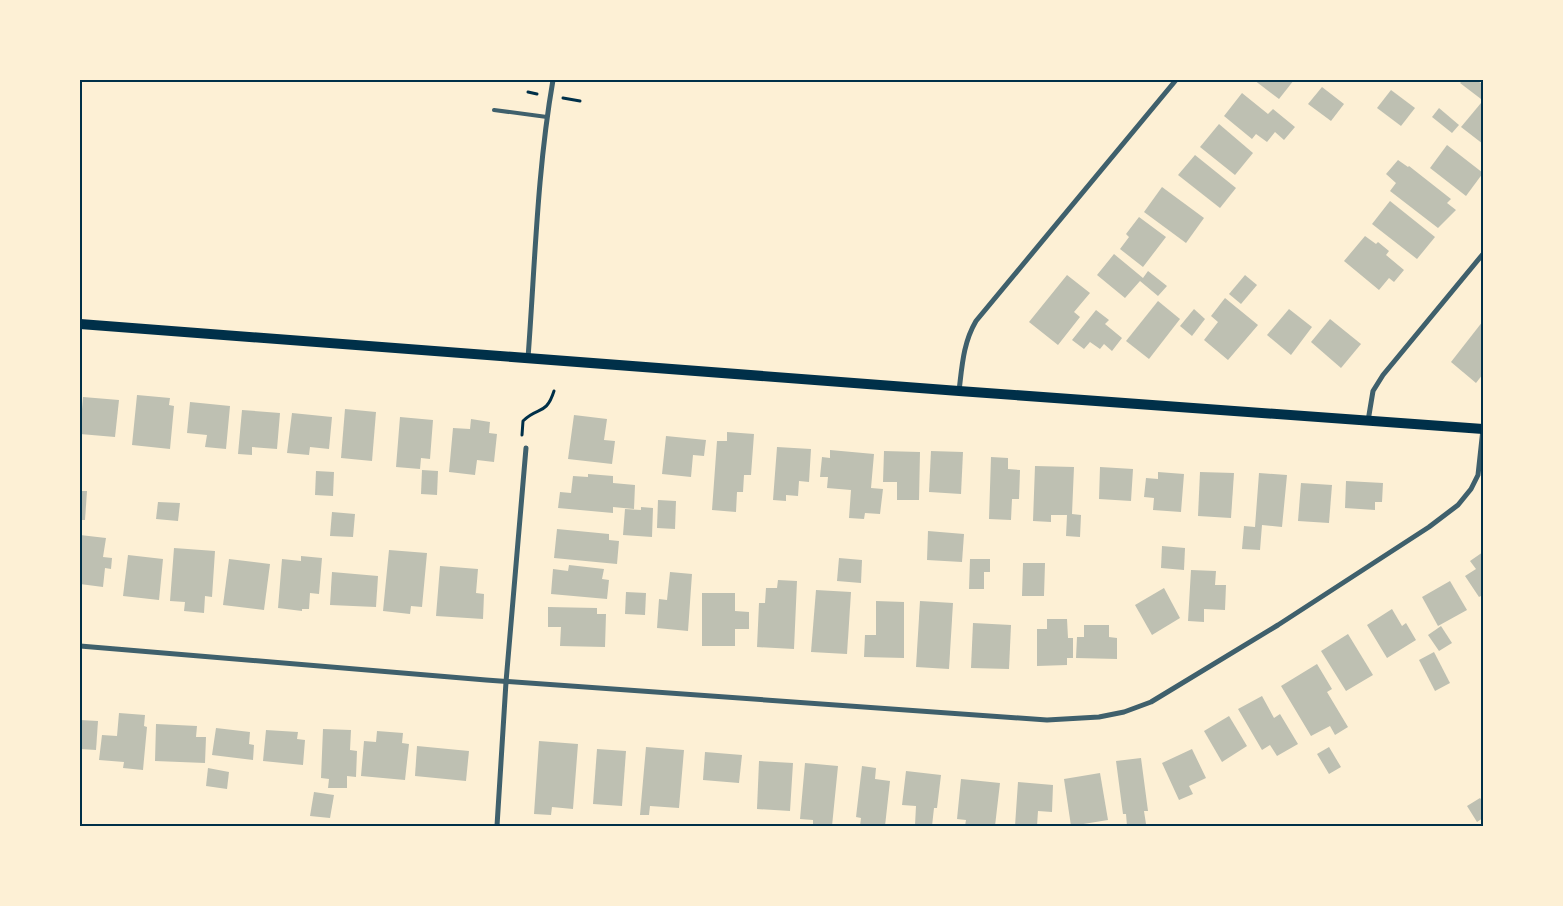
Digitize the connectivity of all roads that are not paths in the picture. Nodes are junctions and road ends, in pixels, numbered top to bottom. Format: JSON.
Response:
{"nodes":[{"id":1,"x":553,"y":80,"type":"edge"},
{"id":2,"x":1176,"y":80,"type":"edge"},
{"id":3,"x":494,"y":110,"type":"dead end"},
{"id":4,"x":547,"y":118,"type":"junction"},
{"id":5,"x":1483,"y":254,"type":"edge"},
{"id":6,"x":80,"y":324,"type":"edge"},
{"id":7,"x":528,"y":359,"type":"junction"},
{"id":8,"x":959,"y":392,"type":"junction"},
{"id":9,"x":1368,"y":422,"type":"junction"},
{"id":10,"x":1483,"y":429,"type":"edge"},
{"id":11,"x":526,"y":448,"type":"road end"},
{"id":12,"x":80,"y":646,"type":"edge"},
{"id":13,"x":506,"y":682,"type":"junction"},
{"id":14,"x":497,"y":826,"type":"edge"}],
"edges":[{"from":1,"to":4,"type":"street"},
{"from":2,"to":8,"type":"street"},
{"from":3,"to":4,"type":"lane"},
{"from":4,"to":7,"type":"street"},
{"from":5,"to":9,"type":"street"},
{"from":6,"to":7,"type":"main road"},
{"from":7,"to":8,"type":"main road"},
{"from":8,"to":9,"type":"main road"},
{"from":9,"to":10,"type":"main road"},
{"from":10,"to":13,"type":"street"},
{"from":11,"to":13,"type":"street"},
{"from":12,"to":13,"type":"street"},
{"from":13,"to":14,"type":"street"}]}
